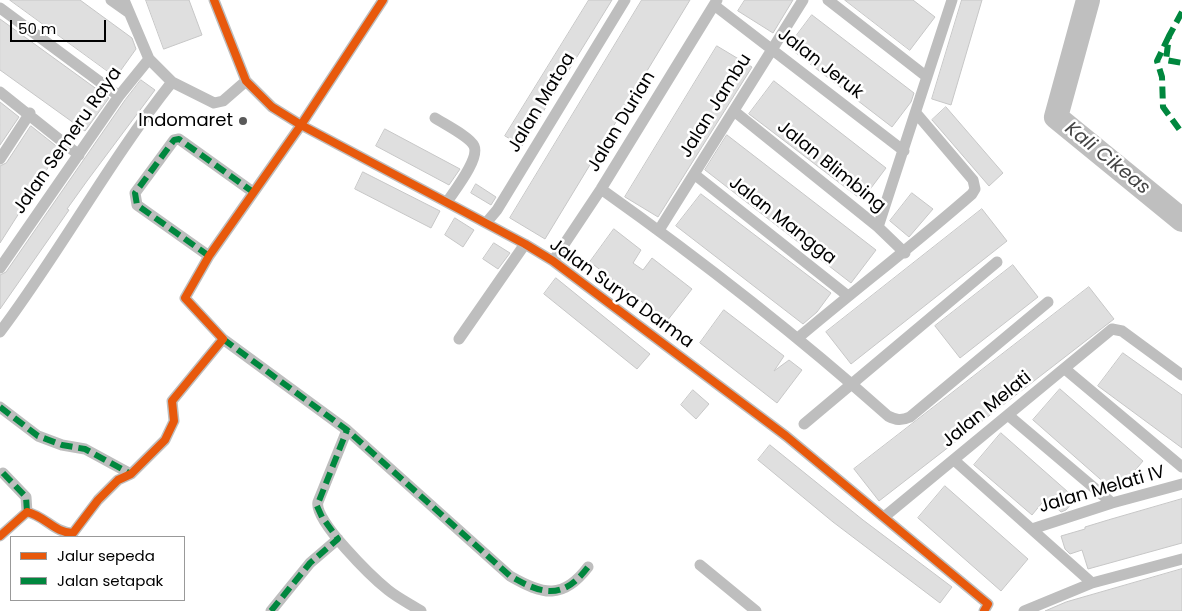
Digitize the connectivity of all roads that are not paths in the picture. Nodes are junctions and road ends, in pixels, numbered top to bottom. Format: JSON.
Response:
{"nodes":[{"id":1,"x":111,"y":0,"type":"edge"},
{"id":2,"x":124,"y":0,"type":"edge"},
{"id":3,"x":214,"y":0,"type":"edge"},
{"id":4,"x":625,"y":0,"type":"edge"},
{"id":5,"x":803,"y":0,"type":"edge"},
{"id":6,"x":828,"y":0,"type":"edge"},
{"id":7,"x":950,"y":1,"type":"edge"},
{"id":8,"x":377,"y":2,"type":"edge"},
{"id":9,"x":716,"y":2,"type":"edge"},
{"id":10,"x":0,"y":8,"type":"edge"},
{"id":11,"x":128,"y":12,"type":"junction"},
{"id":12,"x":772,"y":49,"type":"junction"},
{"id":13,"x":149,"y":59,"type":"junction"},
{"id":14,"x":928,"y":77,"type":"junction"},
{"id":15,"x":246,"y":81,"type":"junction"},
{"id":16,"x":172,"y":82,"type":"junction"},
{"id":17,"x":0,"y":92,"type":"edge"},
{"id":18,"x":119,"y":96,"type":"junction"},
{"id":19,"x":734,"y":111,"type":"junction"},
{"id":20,"x":30,"y":113,"type":"junction"},
{"id":21,"x":916,"y":113,"type":"junction"},
{"id":22,"x":435,"y":118,"type":"dead end"},
{"id":23,"x":301,"y":124,"type":"junction"},
{"id":24,"x":904,"y":151,"type":"junction"},
{"id":25,"x":79,"y":155,"type":"junction"},
{"id":26,"x":0,"y":159,"type":"edge"},
{"id":27,"x":694,"y":174,"type":"junction"},
{"id":28,"x":602,"y":190,"type":"junction"},
{"id":29,"x":252,"y":192,"type":"junction"},
{"id":30,"x":447,"y":202,"type":"junction"},
{"id":31,"x":486,"y":223,"type":"junction"},
{"id":32,"x":878,"y":227,"type":"junction"},
{"id":33,"x":659,"y":230,"type":"junction"},
{"id":34,"x":525,"y":244,"type":"junction"},
{"id":35,"x":905,"y":253,"type":"junction"},
{"id":36,"x":209,"y":256,"type":"junction"},
{"id":37,"x":553,"y":261,"type":"junction"},
{"id":38,"x":997,"y":262,"type":"dead end"},
{"id":39,"x":0,"y":268,"type":"edge"},
{"id":40,"x":848,"y":296,"type":"junction"},
{"id":41,"x":1048,"y":302,"type":"dead end"},
{"id":42,"x":0,"y":332,"type":"edge"},
{"id":43,"x":798,"y":338,"type":"junction"},
{"id":44,"x":223,"y":339,"type":"junction"},
{"id":45,"x":459,"y":339,"type":"dead end"},
{"id":46,"x":1065,"y":369,"type":"junction"},
{"id":47,"x":1182,"y":375,"type":"edge"},
{"id":48,"x":852,"y":384,"type":"junction"},
{"id":49,"x":0,"y":407,"type":"edge"},
{"id":50,"x":1008,"y":415,"type":"junction"},
{"id":51,"x":804,"y":424,"type":"dead end"},
{"id":52,"x":347,"y":430,"type":"junction"},
{"id":53,"x":954,"y":460,"type":"junction"},
{"id":54,"x":1182,"y":467,"type":"edge"},
{"id":55,"x":3,"y":473,"type":"dead end"},
{"id":56,"x":131,"y":474,"type":"junction"},
{"id":57,"x":1182,"y":484,"type":"edge"},
{"id":58,"x":1112,"y":503,"type":"junction"},
{"id":59,"x":27,"y":512,"type":"junction"},
{"id":60,"x":884,"y":518,"type":"junction"},
{"id":61,"x":1032,"y":529,"type":"junction"},
{"id":62,"x":0,"y":536,"type":"edge"},
{"id":63,"x":338,"y":539,"type":"junction"},
{"id":64,"x":1182,"y":559,"type":"edge"},
{"id":65,"x":700,"y":565,"type":"dead end"},
{"id":66,"x":588,"y":567,"type":"dead end"},
{"id":67,"x":1092,"y":583,"type":"junction"},
{"id":68,"x":989,"y":609,"type":"edge"},
{"id":69,"x":271,"y":611,"type":"edge"},
{"id":70,"x":421,"y":611,"type":"edge"},
{"id":71,"x":756,"y":611,"type":"edge"},
{"id":72,"x":1024,"y":611,"type":"edge"}],
"edges":[{"from":1,"to":11,"type":"street"},
{"from":2,"to":11,"type":"street"},
{"from":3,"to":15,"type":"street","name":"Jalan Surya Darma"},
{"from":4,"to":31,"type":"street","name":"Jalan Matoa"},
{"from":5,"to":12,"type":"street","name":"Jalan Jambu"},
{"from":6,"to":14,"type":"street"},
{"from":7,"to":14,"type":"street"},
{"from":8,"to":23,"type":"street"},
{"from":9,"to":12,"type":"street","name":"Jalan Jeruk"},
{"from":9,"to":28,"type":"street","name":"Jalan Durian"},
{"from":10,"to":18,"type":"street"},
{"from":11,"to":13,"type":"street"},
{"from":12,"to":19,"type":"street","name":"Jalan Jambu"},
{"from":12,"to":24,"type":"street","name":"Jalan Jeruk"},
{"from":13,"to":16,"type":"street"},
{"from":13,"to":18,"type":"street","name":"Jalan Semeru Raya"},
{"from":14,"to":21,"type":"street"},
{"from":15,"to":16,"type":"street"},
{"from":15,"to":23,"type":"street","name":"Jalan Surya Darma"},
{"from":16,"to":42,"type":"street"},
{"from":17,"to":20,"type":"street"},
{"from":18,"to":25,"type":"street","name":"Jalan Semeru Raya"},
{"from":19,"to":27,"type":"street","name":"Jalan Jambu"},
{"from":19,"to":32,"type":"street","name":"Jalan Blimbing"},
{"from":20,"to":25,"type":"street"},
{"from":20,"to":26,"type":"street"},
{"from":21,"to":24,"type":"street"},
{"from":21,"to":35,"type":"street"},
{"from":22,"to":30,"type":"street"},
{"from":23,"to":29,"type":"street"},
{"from":23,"to":30,"type":"street","name":"Jalan Surya Darma"},
{"from":24,"to":32,"type":"street"},
{"from":25,"to":39,"type":"street","name":"Jalan Semeru Raya"},
{"from":27,"to":33,"type":"street","name":"Jalan Jambu"},
{"from":27,"to":40,"type":"street","name":"Jalan Mangga"},
{"from":28,"to":33,"type":"street"},
{"from":28,"to":37,"type":"street","name":"Jalan Durian"},
{"from":29,"to":36,"type":"street"},
{"from":29,"to":36,"type":"street"},
{"from":30,"to":31,"type":"street","name":"Jalan Surya Darma"},
{"from":31,"to":34,"type":"street","name":"Jalan Surya Darma"},
{"from":32,"to":35,"type":"street","name":"Jalan Blimbing"},
{"from":33,"to":43,"type":"street"},
{"from":34,"to":37,"type":"street","name":"Jalan Surya Darma"},
{"from":34,"to":45,"type":"street"},
{"from":35,"to":40,"type":"street"},
{"from":36,"to":44,"type":"street"},
{"from":37,"to":60,"type":"street","name":"Jalan Surya Darma"},
{"from":38,"to":48,"type":"street"},
{"from":40,"to":43,"type":"street"},
{"from":41,"to":48,"type":"street"},
{"from":43,"to":48,"type":"street"},
{"from":44,"to":52,"type":"street"},
{"from":44,"to":56,"type":"street"},
{"from":46,"to":47,"type":"street","name":"Jalan Melati"},
{"from":46,"to":50,"type":"street","name":"Jalan Melati"},
{"from":46,"to":54,"type":"street"},
{"from":48,"to":51,"type":"street"},
{"from":49,"to":56,"type":"street"},
{"from":50,"to":53,"type":"street","name":"Jalan Melati"},
{"from":50,"to":58,"type":"street"},
{"from":52,"to":63,"type":"street"},
{"from":52,"to":66,"type":"street"},
{"from":53,"to":60,"type":"street","name":"Jalan Melati"},
{"from":53,"to":61,"type":"street"},
{"from":55,"to":59,"type":"street"},
{"from":56,"to":59,"type":"street"},
{"from":57,"to":58,"type":"street","name":"Jalan Melati IV"},
{"from":58,"to":61,"type":"street","name":"Jalan Melati IV"},
{"from":59,"to":62,"type":"street"},
{"from":60,"to":68,"type":"street","name":"Jalan Surya Darma"},
{"from":61,"to":67,"type":"street"},
{"from":63,"to":69,"type":"street"},
{"from":63,"to":70,"type":"street"},
{"from":64,"to":67,"type":"street"},
{"from":65,"to":71,"type":"street"},
{"from":67,"to":72,"type":"street"}]}
